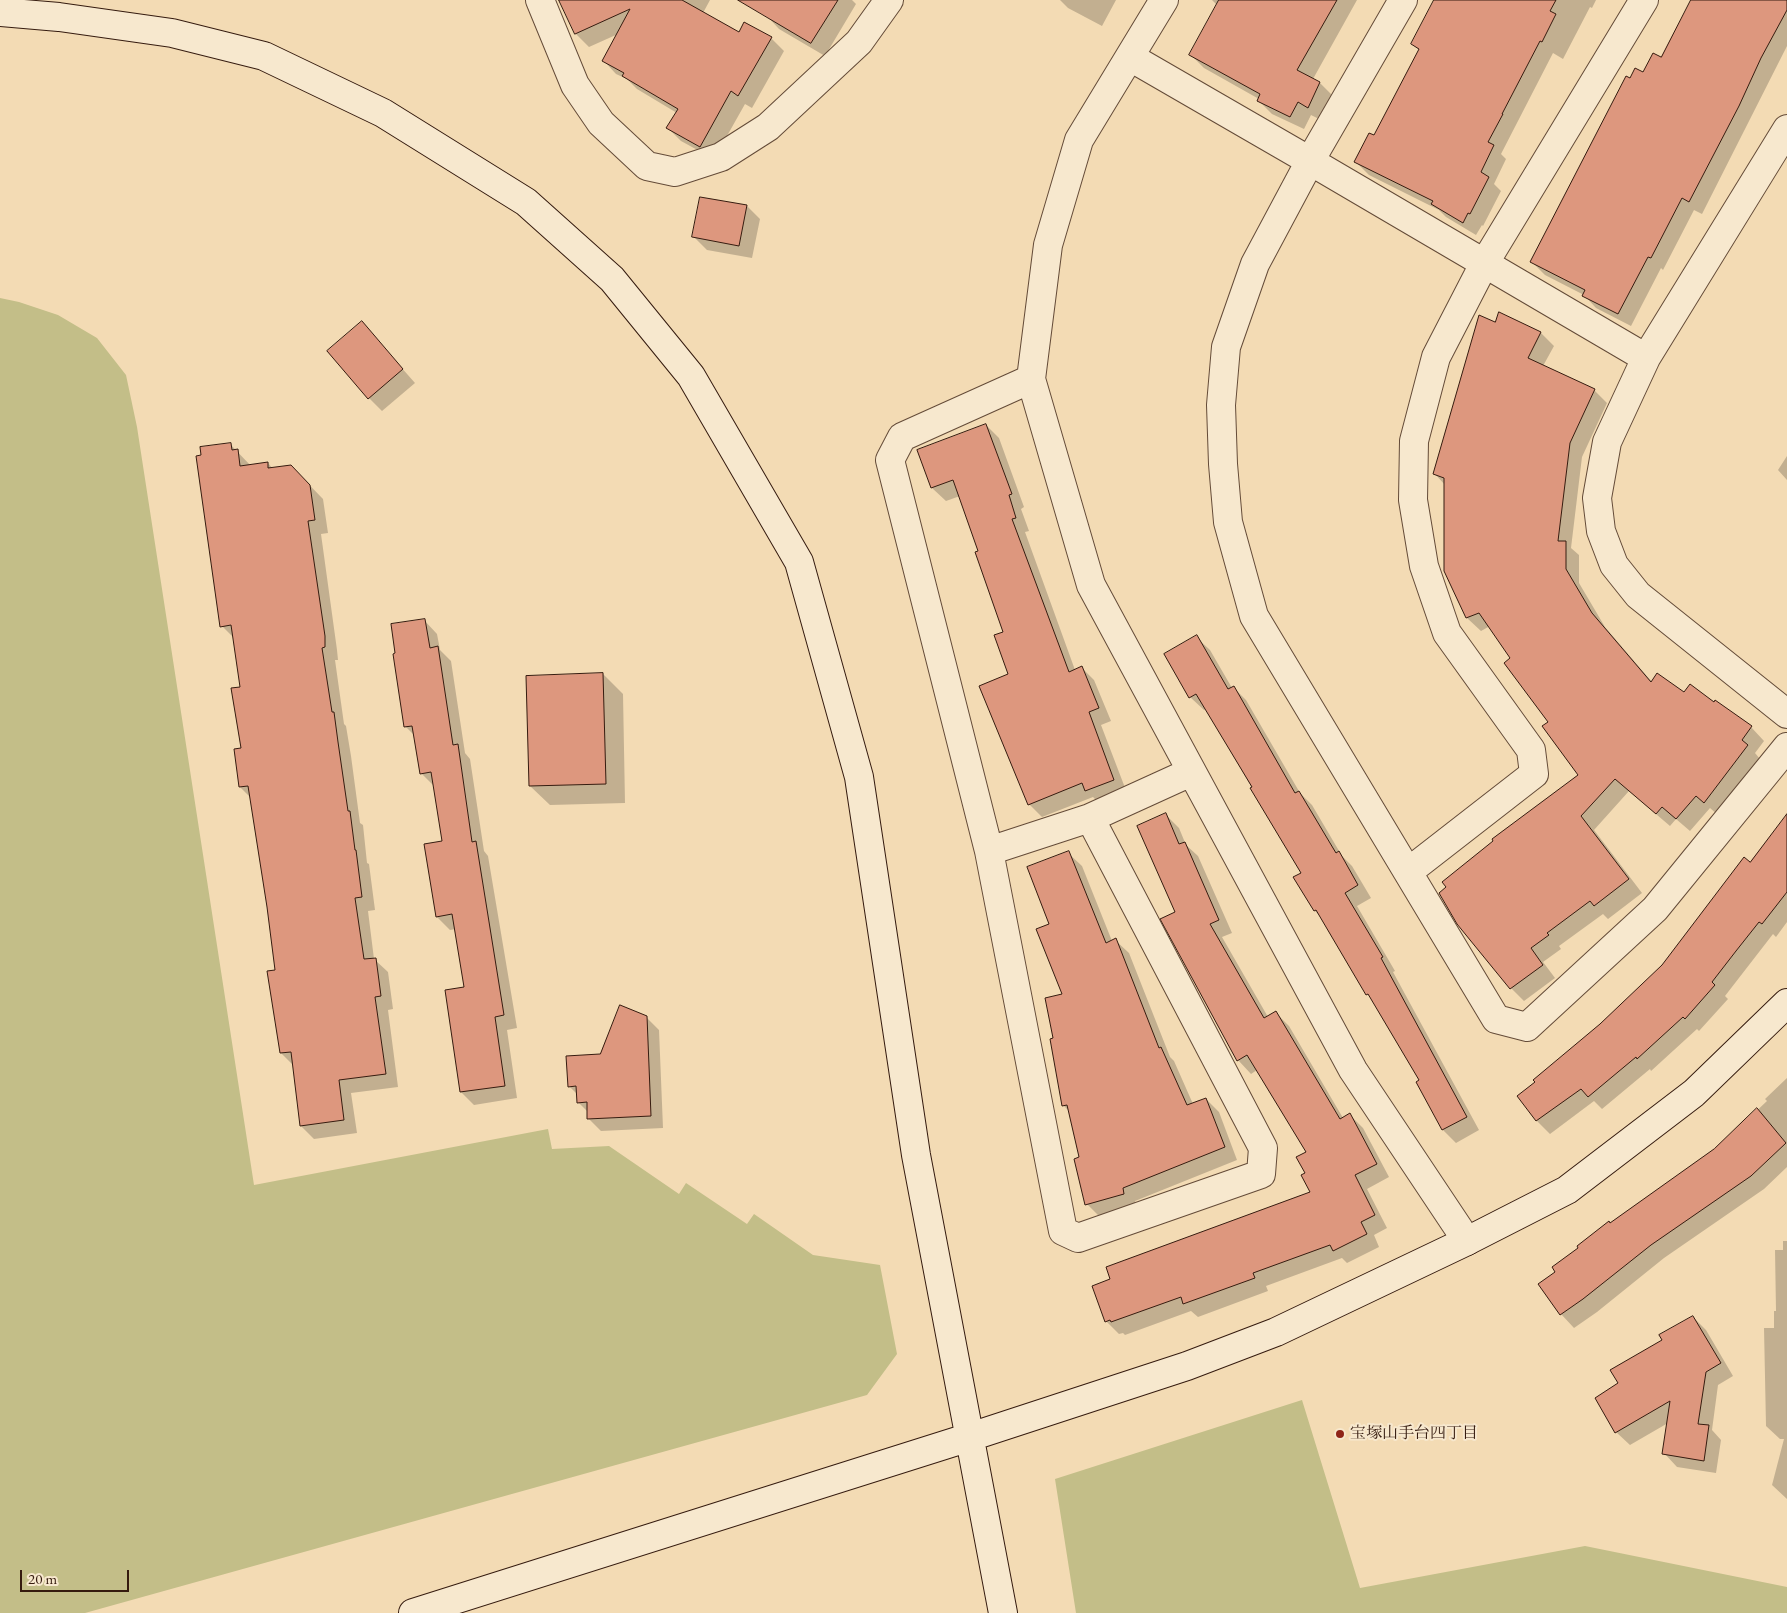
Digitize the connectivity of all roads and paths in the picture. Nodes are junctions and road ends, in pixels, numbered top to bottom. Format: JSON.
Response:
{"nodes":[{"id":1,"x":540,"y":0,"type":"edge"},
{"id":2,"x":889,"y":0,"type":"edge"},
{"id":3,"x":1164,"y":0,"type":"edge"},
{"id":4,"x":1402,"y":0,"type":"edge"},
{"id":5,"x":1644,"y":0,"type":"edge"},
{"id":6,"x":0,"y":12,"type":"edge"},
{"id":7,"x":1130,"y":57,"type":"junction"},
{"id":8,"x":1787,"y":129,"type":"edge"},
{"id":9,"x":1310,"y":161,"type":"junction"},
{"id":10,"x":1484,"y":264,"type":"junction"},
{"id":11,"x":1646,"y":358,"type":"junction"},
{"id":12,"x":1031,"y":379,"type":"junction"},
{"id":13,"x":1787,"y":714,"type":"edge"},
{"id":14,"x":1787,"y":747,"type":"edge"},
{"id":15,"x":1191,"y":772,"type":"junction"},
{"id":16,"x":1090,"y":818,"type":"junction"},
{"id":17,"x":989,"y":851,"type":"junction"},
{"id":18,"x":1408,"y":872,"type":"junction"},
{"id":19,"x":1787,"y":1003,"type":"edge"},
{"id":20,"x":1467,"y":1241,"type":"junction"},
{"id":21,"x":970,"y":1437,"type":"junction"},
{"id":22,"x":413,"y":1613,"type":"edge"},
{"id":23,"x":1003,"y":1613,"type":"edge"}],
"edges":[{"from":1,"to":2,"type":"street"},
{"from":3,"to":7,"type":"street"},
{"from":4,"to":9,"type":"street"},
{"from":5,"to":10,"type":"street"},
{"from":6,"to":21,"type":"street"},
{"from":7,"to":9,"type":"street"},
{"from":7,"to":12,"type":"street"},
{"from":8,"to":11,"type":"street"},
{"from":9,"to":10,"type":"street"},
{"from":9,"to":18,"type":"street"},
{"from":10,"to":11,"type":"street"},
{"from":10,"to":18,"type":"street"},
{"from":11,"to":13,"type":"street"},
{"from":12,"to":15,"type":"street"},
{"from":12,"to":17,"type":"street"},
{"from":14,"to":18,"type":"street"},
{"from":15,"to":16,"type":"street"},
{"from":15,"to":20,"type":"street"},
{"from":16,"to":17,"type":"street"},
{"from":16,"to":17,"type":"street"},
{"from":19,"to":20,"type":"street"},
{"from":20,"to":21,"type":"street"},
{"from":21,"to":22,"type":"street"},
{"from":21,"to":23,"type":"street"}]}
